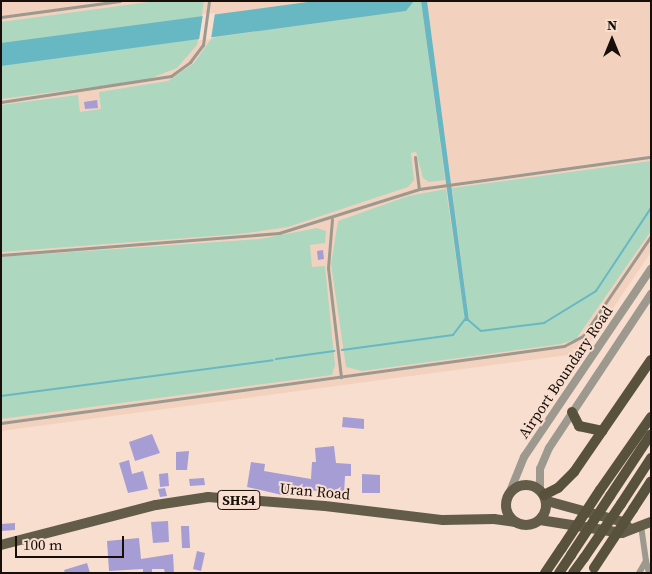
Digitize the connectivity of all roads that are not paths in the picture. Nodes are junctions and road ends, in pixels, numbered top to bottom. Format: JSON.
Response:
{"nodes":[{"id":1,"x":120,"y":1,"type":"edge"},
{"id":2,"x":209,"y":1,"type":"edge"},
{"id":3,"x":1,"y":18,"type":"edge"},
{"id":4,"x":1,"y":102,"type":"edge"},
{"id":5,"x":651,"y":157,"type":"edge"},
{"id":6,"x":414,"y":158,"type":"dead end"},
{"id":7,"x":419,"y":189,"type":"junction"},
{"id":8,"x":332,"y":218,"type":"junction"},
{"id":9,"x":651,"y":236,"type":"edge"},
{"id":10,"x":1,"y":255,"type":"edge"},
{"id":11,"x":651,"y":269,"type":"edge"},
{"id":12,"x":651,"y":294,"type":"edge"},
{"id":13,"x":651,"y":360,"type":"edge"},
{"id":14,"x":341,"y":377,"type":"junction"},
{"id":15,"x":572,"y":412,"type":"junction"},
{"id":16,"x":651,"y":417,"type":"edge"},
{"id":17,"x":1,"y":423,"type":"edge"},
{"id":18,"x":602,"y":430,"type":"junction"},
{"id":19,"x":651,"y":434,"type":"edge"},
{"id":20,"x":651,"y":458,"type":"edge"},
{"id":21,"x":651,"y":480,"type":"edge"},
{"id":22,"x":544,"y":495,"type":"junction"},
{"id":23,"x":507,"y":497,"type":"junction"},
{"id":24,"x":482,"y":519,"type":"junction"},
{"id":25,"x":540,"y":520,"type":"junction"},
{"id":26,"x":516,"y":522,"type":"junction"},
{"id":27,"x":651,"y":522,"type":"edge"},
{"id":28,"x":636,"y":528,"type":"junction"},
{"id":29,"x":647,"y":543,"type":"edge"},
{"id":30,"x":1,"y":545,"type":"edge"},
{"id":31,"x":646,"y":561,"type":"junction"},
{"id":32,"x":592,"y":570,"type":"edge"},
{"id":33,"x":545,"y":573,"type":"edge"},
{"id":34,"x":559,"y":573,"type":"edge"},
{"id":35,"x":574,"y":573,"type":"edge"},
{"id":36,"x":639,"y":573,"type":"edge"},
{"id":37,"x":649,"y":573,"type":"edge"}],
"edges":[{"from":1,"to":3,"type":"lane"},
{"from":2,"to":4,"type":"lane"},
{"from":5,"to":7,"type":"lane"},
{"from":6,"to":7,"type":"lane"},
{"from":7,"to":8,"type":"lane"},
{"from":8,"to":10,"type":"lane"},
{"from":8,"to":14,"type":"lane"},
{"from":9,"to":14,"type":"lane"},
{"from":11,"to":23,"type":"street","name":"Airport Boundary Road"},
{"from":12,"to":15,"type":"street","name":"Airport Boundary Road"},
{"from":13,"to":18,"type":"highway"},
{"from":14,"to":17,"type":"lane"},
{"from":15,"to":18,"type":"highway"},
{"from":15,"to":22,"type":"street","name":"Airport Boundary Road"},
{"from":16,"to":33,"type":"highway","bridge":true},
{"from":18,"to":22,"type":"highway"},
{"from":19,"to":34,"type":"highway","bridge":true},
{"from":20,"to":35,"type":"highway","bridge":true},
{"from":21,"to":32,"type":"highway","bridge":true},
{"from":22,"to":23,"type":"main road"},
{"from":22,"to":25,"type":"main road"},
{"from":22,"to":28,"type":"main road"},
{"from":23,"to":24,"type":"main road"},
{"from":23,"to":26,"type":"main road"},
{"from":24,"to":26,"type":"main road","name":"Uran Road"},
{"from":24,"to":30,"type":"main road","name":"Uran Road","number":"SH54"},
{"from":25,"to":26,"type":"main road"},
{"from":25,"to":28,"type":"main road"},
{"from":27,"to":28,"type":"main road"},
{"from":28,"to":29,"type":"street"},
{"from":29,"to":31,"type":"street"},
{"from":31,"to":36,"type":"street"},
{"from":31,"to":37,"type":"street"}]}
